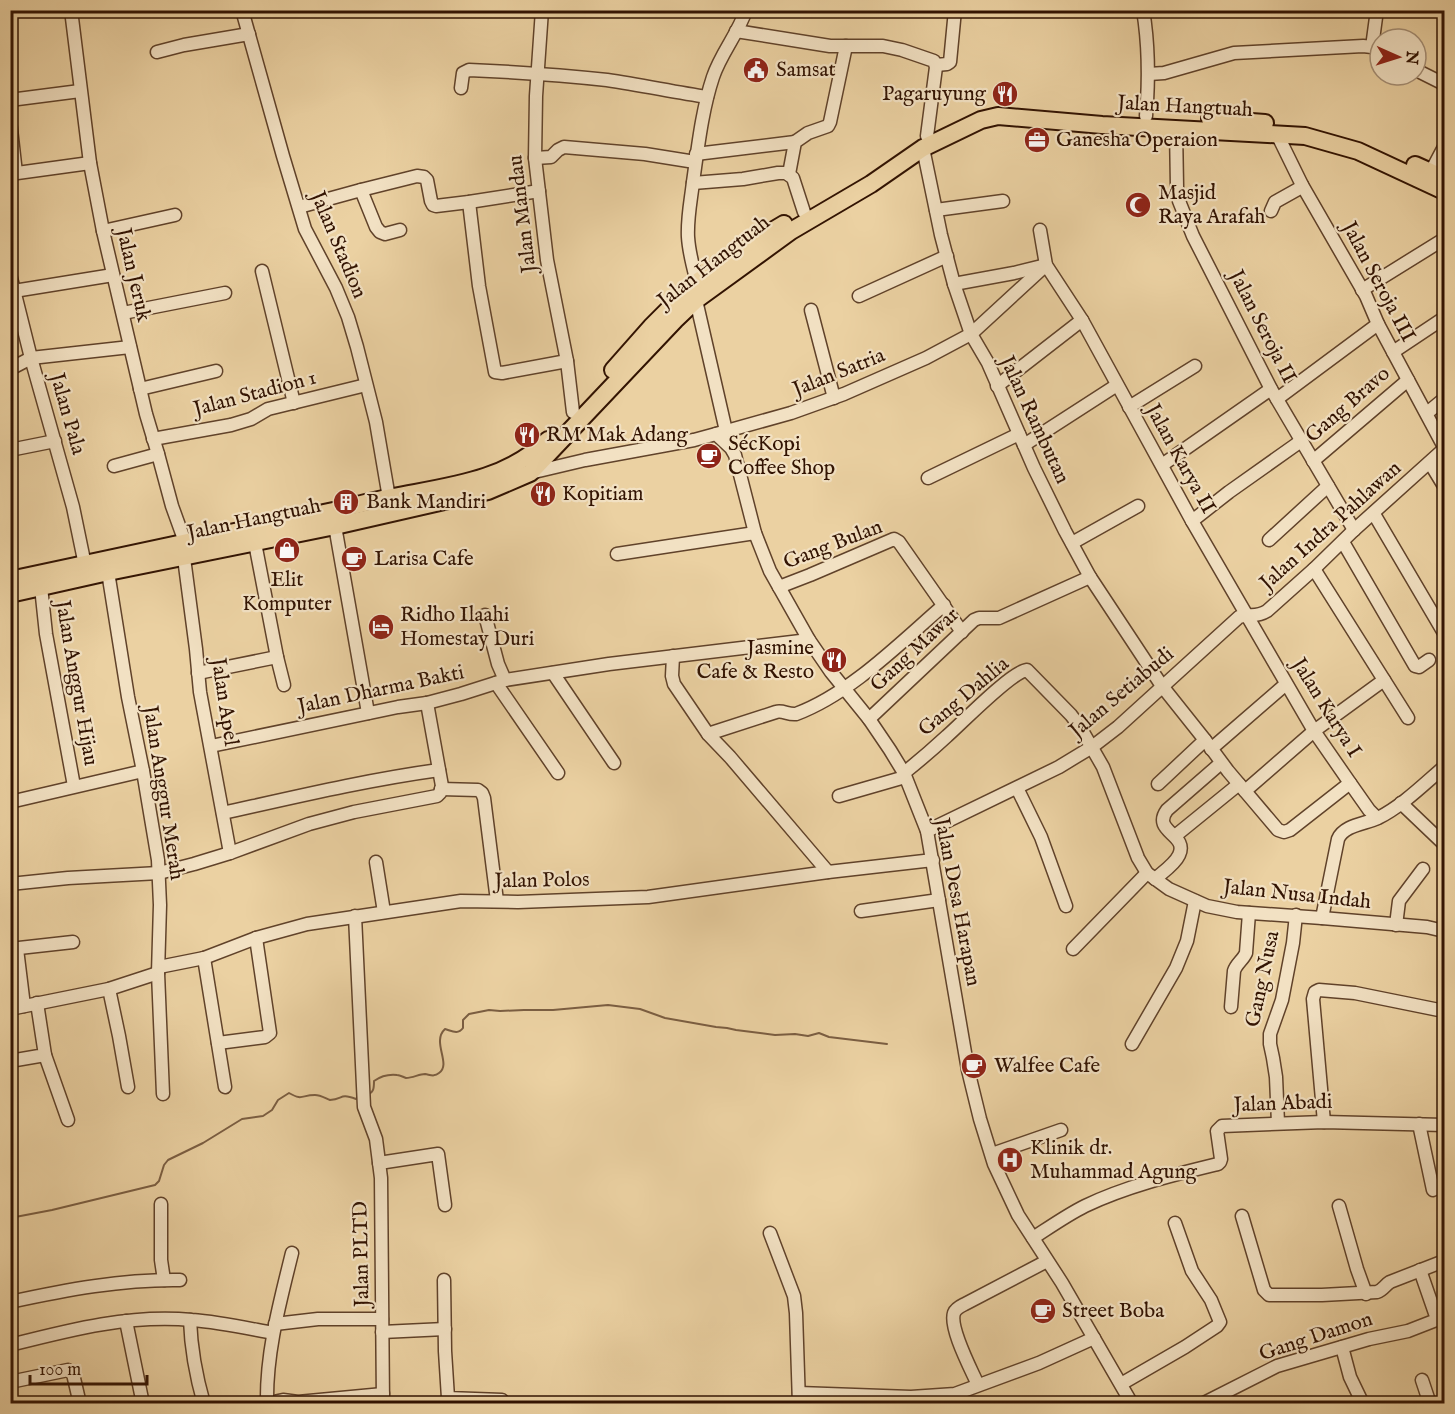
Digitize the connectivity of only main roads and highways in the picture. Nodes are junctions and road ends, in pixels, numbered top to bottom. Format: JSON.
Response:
{"nodes":[{"id":1,"x":1238,"y":126,"type":"junction"},
{"id":2,"x":925,"y":142,"type":"junction"},
{"id":3,"x":869,"y":178,"type":"junction"},
{"id":4,"x":1433,"y":178,"type":"edge"},
{"id":5,"x":1444,"y":191,"type":"edge"},
{"id":6,"x":185,"y":550,"type":"junction"},
{"id":7,"x":10,"y":580,"type":"edge"},
{"id":8,"x":10,"y":594,"type":"edge"}],
"edges":[{"from":1,"to":2,"type":"highway","name":"Jalan Hangtuah"},
{"from":1,"to":2,"type":"highway","name":"Jalan Hangtuah"},
{"from":1,"to":4,"type":"highway","name":"Jalan Hangtuah"},
{"from":1,"to":4,"type":"highway","name":"Jalan Hangtuah"},
{"from":2,"to":3,"type":"highway","name":"Jalan Hangtuah"},
{"from":3,"to":6,"type":"highway","name":"Jalan Hangtuah"},
{"from":3,"to":6,"type":"highway","name":"Jalan Hangtuah"},
{"from":4,"to":5,"type":"highway","name":"Jalan Hangtuah"},
{"from":6,"to":7,"type":"highway","name":"Jalan Hangtuah"},
{"from":6,"to":8,"type":"highway","name":"Jalan Hangtuah"}]}
